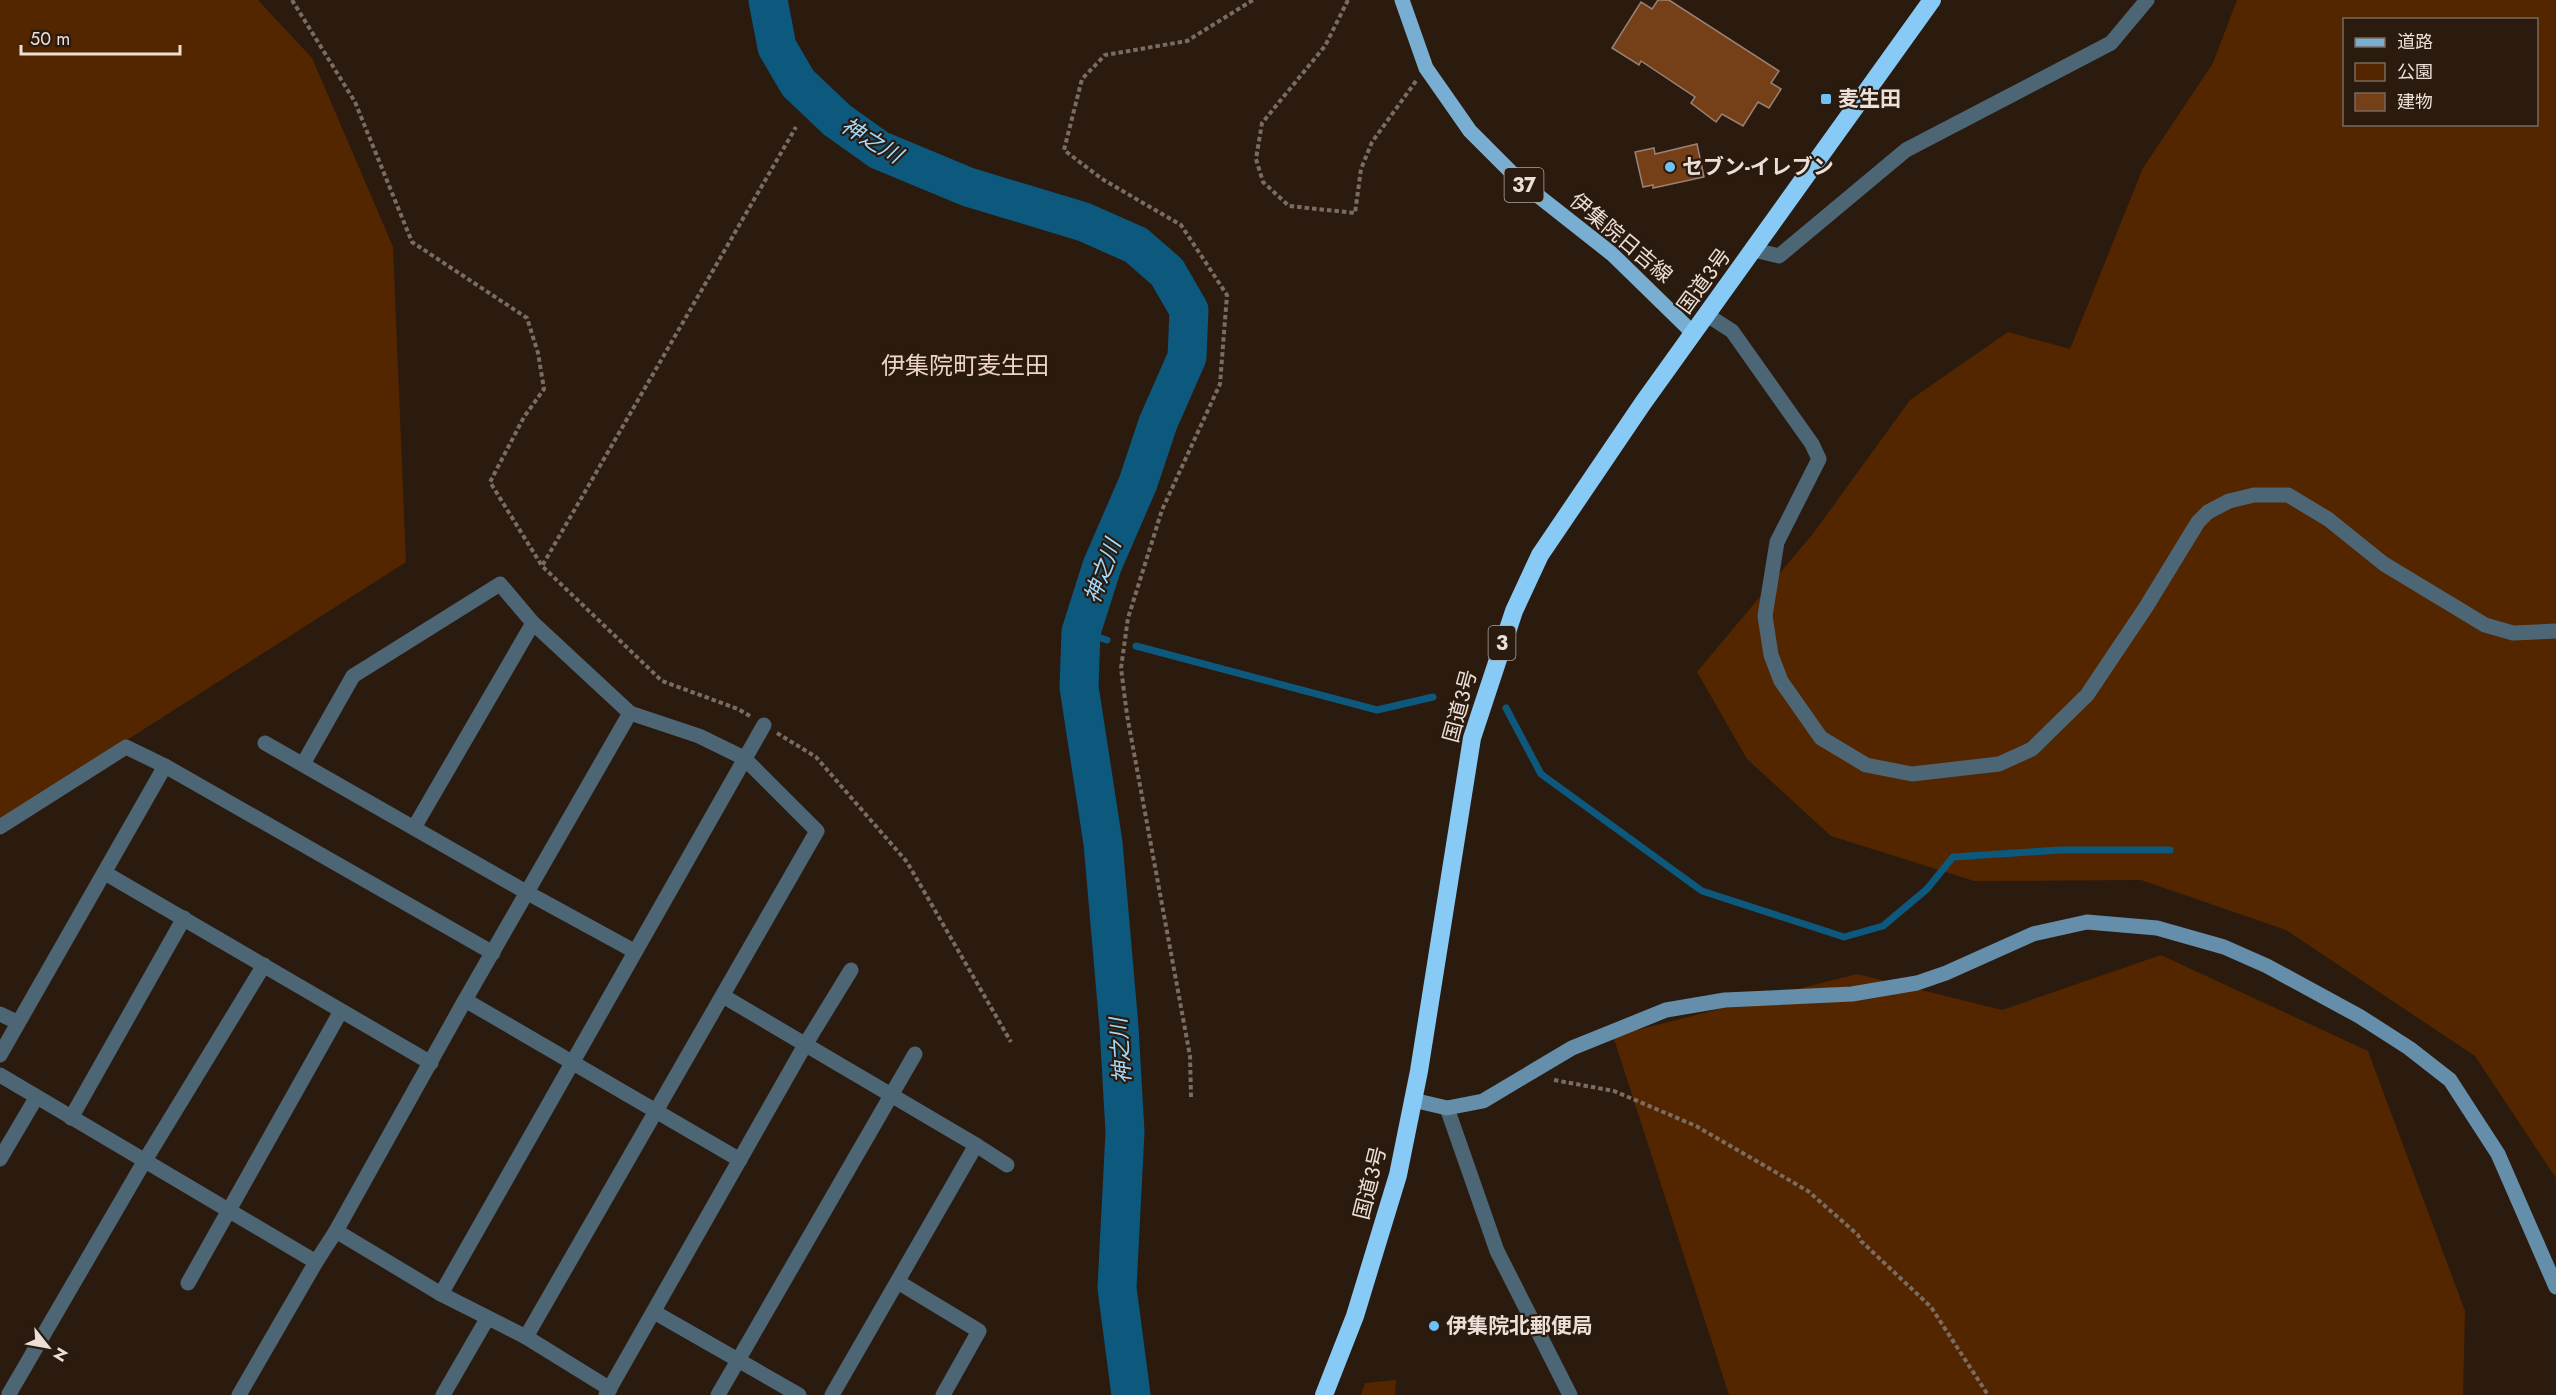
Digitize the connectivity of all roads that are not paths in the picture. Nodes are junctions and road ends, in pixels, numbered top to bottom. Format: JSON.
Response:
{"nodes":[{"id":1,"x":1402,"y":0,"type":"edge"},
{"id":2,"x":1932,"y":0,"type":"edge"},
{"id":3,"x":2147,"y":0,"type":"edge"},
{"id":4,"x":1754,"y":250,"type":"junction"},
{"id":5,"x":1707,"y":315,"type":"junction"},
{"id":6,"x":1694,"y":334,"type":"junction"},
{"id":7,"x":533,"y":622,"type":"junction"},
{"id":8,"x":2556,"y":631,"type":"edge"},
{"id":9,"x":630,"y":713,"type":"junction"},
{"id":10,"x":764,"y":725,"type":"road end"},
{"id":11,"x":266,"y":743,"type":"dead end"},
{"id":12,"x":744,"y":758,"type":"junction"},
{"id":13,"x":303,"y":764,"type":"junction"},
{"id":14,"x":165,"y":766,"type":"junction"},
{"id":15,"x":0,"y":826,"type":"edge"},
{"id":16,"x":416,"y":826,"type":"junction"},
{"id":17,"x":105,"y":873,"type":"junction"},
{"id":18,"x":526,"y":892,"type":"junction"},
{"id":19,"x":184,"y":918,"type":"junction"},
{"id":20,"x":634,"y":951,"type":"junction"},
{"id":21,"x":493,"y":953,"type":"junction"},
{"id":22,"x":264,"y":964,"type":"junction"},
{"id":23,"x":851,"y":970,"type":"dead end"},
{"id":24,"x":723,"y":996,"type":"junction"},
{"id":25,"x":465,"y":1000,"type":"junction"},
{"id":26,"x":341,"y":1011,"type":"junction"},
{"id":27,"x":0,"y":1014,"type":"edge"},
{"id":28,"x":17,"y":1022,"type":"junction"},
{"id":29,"x":805,"y":1045,"type":"junction"},
{"id":30,"x":915,"y":1054,"type":"dead end"},
{"id":31,"x":0,"y":1055,"type":"edge"},
{"id":32,"x":431,"y":1063,"type":"junction"},
{"id":33,"x":574,"y":1064,"type":"junction"},
{"id":34,"x":0,"y":1075,"type":"edge"},
{"id":35,"x":891,"y":1095,"type":"junction"},
{"id":36,"x":36,"y":1098,"type":"junction"},
{"id":37,"x":1413,"y":1100,"type":"junction"},
{"id":38,"x":1447,"y":1108,"type":"junction"},
{"id":39,"x":654,"y":1110,"type":"junction"},
{"id":40,"x":71,"y":1118,"type":"junction"},
{"id":41,"x":976,"y":1145,"type":"junction"},
{"id":42,"x":0,"y":1159,"type":"edge"},
{"id":43,"x":740,"y":1160,"type":"junction"},
{"id":44,"x":144,"y":1162,"type":"junction"},
{"id":45,"x":1007,"y":1165,"type":"dead end"},
{"id":46,"x":229,"y":1210,"type":"junction"},
{"id":47,"x":336,"y":1231,"type":"junction"},
{"id":48,"x":316,"y":1262,"type":"junction"},
{"id":49,"x":898,"y":1282,"type":"junction"},
{"id":50,"x":188,"y":1283,"type":"dead end"},
{"id":51,"x":2556,"y":1287,"type":"edge"},
{"id":52,"x":441,"y":1294,"type":"junction"},
{"id":53,"x":654,"y":1312,"type":"junction"},
{"id":54,"x":487,"y":1319,"type":"junction"},
{"id":55,"x":526,"y":1337,"type":"junction"},
{"id":56,"x":739,"y":1359,"type":"junction"},
{"id":57,"x":7,"y":1392,"type":"edge"},
{"id":58,"x":608,"y":1392,"type":"edge"},
{"id":59,"x":238,"y":1395,"type":"edge"},
{"id":60,"x":443,"y":1395,"type":"edge"},
{"id":61,"x":718,"y":1395,"type":"edge"},
{"id":62,"x":799,"y":1395,"type":"edge"},
{"id":63,"x":832,"y":1395,"type":"edge"},
{"id":64,"x":943,"y":1395,"type":"edge"},
{"id":65,"x":1324,"y":1395,"type":"edge"},
{"id":66,"x":1570,"y":1395,"type":"edge"}],
"edges":[{"from":1,"to":6,"type":"main road","name":"伊集院日吉線","number":"37"},
{"from":2,"to":4,"type":"highway","name":"国道3号","number":"3"},
{"from":3,"to":4,"type":"street"},
{"from":4,"to":5,"type":"highway","name":"国道3号","number":"3"},
{"from":5,"to":6,"type":"highway","name":"国道3号","number":"3"},
{"from":5,"to":8,"type":"street"},
{"from":6,"to":37,"type":"highway","name":"国道3号","number":"3"},
{"from":7,"to":9,"type":"street"},
{"from":7,"to":13,"type":"street"},
{"from":7,"to":16,"type":"street"},
{"from":9,"to":12,"type":"street"},
{"from":9,"to":18,"type":"street"},
{"from":10,"to":12,"type":"street"},
{"from":11,"to":13,"type":"street"},
{"from":12,"to":20,"type":"street"},
{"from":12,"to":24,"type":"street"},
{"from":13,"to":16,"type":"street"},
{"from":14,"to":15,"type":"street"},
{"from":14,"to":17,"type":"street"},
{"from":14,"to":21,"type":"street"},
{"from":16,"to":18,"type":"street"},
{"from":17,"to":19,"type":"street"},
{"from":17,"to":28,"type":"street"},
{"from":18,"to":20,"type":"street"},
{"from":18,"to":21,"type":"street"},
{"from":19,"to":22,"type":"street"},
{"from":19,"to":40,"type":"street"},
{"from":20,"to":33,"type":"street"},
{"from":21,"to":25,"type":"street"},
{"from":22,"to":26,"type":"street"},
{"from":22,"to":44,"type":"street"},
{"from":23,"to":29,"type":"street"},
{"from":24,"to":29,"type":"street"},
{"from":24,"to":39,"type":"street"},
{"from":25,"to":32,"type":"street"},
{"from":25,"to":33,"type":"street"},
{"from":26,"to":32,"type":"street"},
{"from":26,"to":46,"type":"street"},
{"from":27,"to":28,"type":"street"},
{"from":28,"to":31,"type":"street"},
{"from":29,"to":35,"type":"street"},
{"from":29,"to":43,"type":"street"},
{"from":30,"to":35,"type":"street"},
{"from":32,"to":47,"type":"street"},
{"from":33,"to":39,"type":"street"},
{"from":33,"to":52,"type":"street"},
{"from":34,"to":36,"type":"street"},
{"from":35,"to":41,"type":"street"},
{"from":35,"to":56,"type":"street"},
{"from":36,"to":40,"type":"street"},
{"from":36,"to":42,"type":"street"},
{"from":37,"to":38,"type":"street"},
{"from":37,"to":65,"type":"highway","name":"国道3号","number":"3"},
{"from":38,"to":51,"type":"street"},
{"from":38,"to":66,"type":"street"},
{"from":39,"to":43,"type":"street"},
{"from":39,"to":55,"type":"street"},
{"from":40,"to":44,"type":"street"},
{"from":41,"to":45,"type":"street"},
{"from":41,"to":49,"type":"street"},
{"from":43,"to":53,"type":"street"},
{"from":44,"to":46,"type":"street"},
{"from":44,"to":57,"type":"street"},
{"from":46,"to":48,"type":"street"},
{"from":46,"to":50,"type":"street"},
{"from":47,"to":48,"type":"street"},
{"from":47,"to":52,"type":"street"},
{"from":48,"to":59,"type":"street"},
{"from":49,"to":63,"type":"street"},
{"from":49,"to":64,"type":"street"},
{"from":52,"to":54,"type":"street"},
{"from":53,"to":56,"type":"street"},
{"from":53,"to":58,"type":"street"},
{"from":54,"to":55,"type":"street"},
{"from":54,"to":60,"type":"street"},
{"from":55,"to":58,"type":"street"},
{"from":56,"to":61,"type":"street"},
{"from":56,"to":62,"type":"street"}]}
